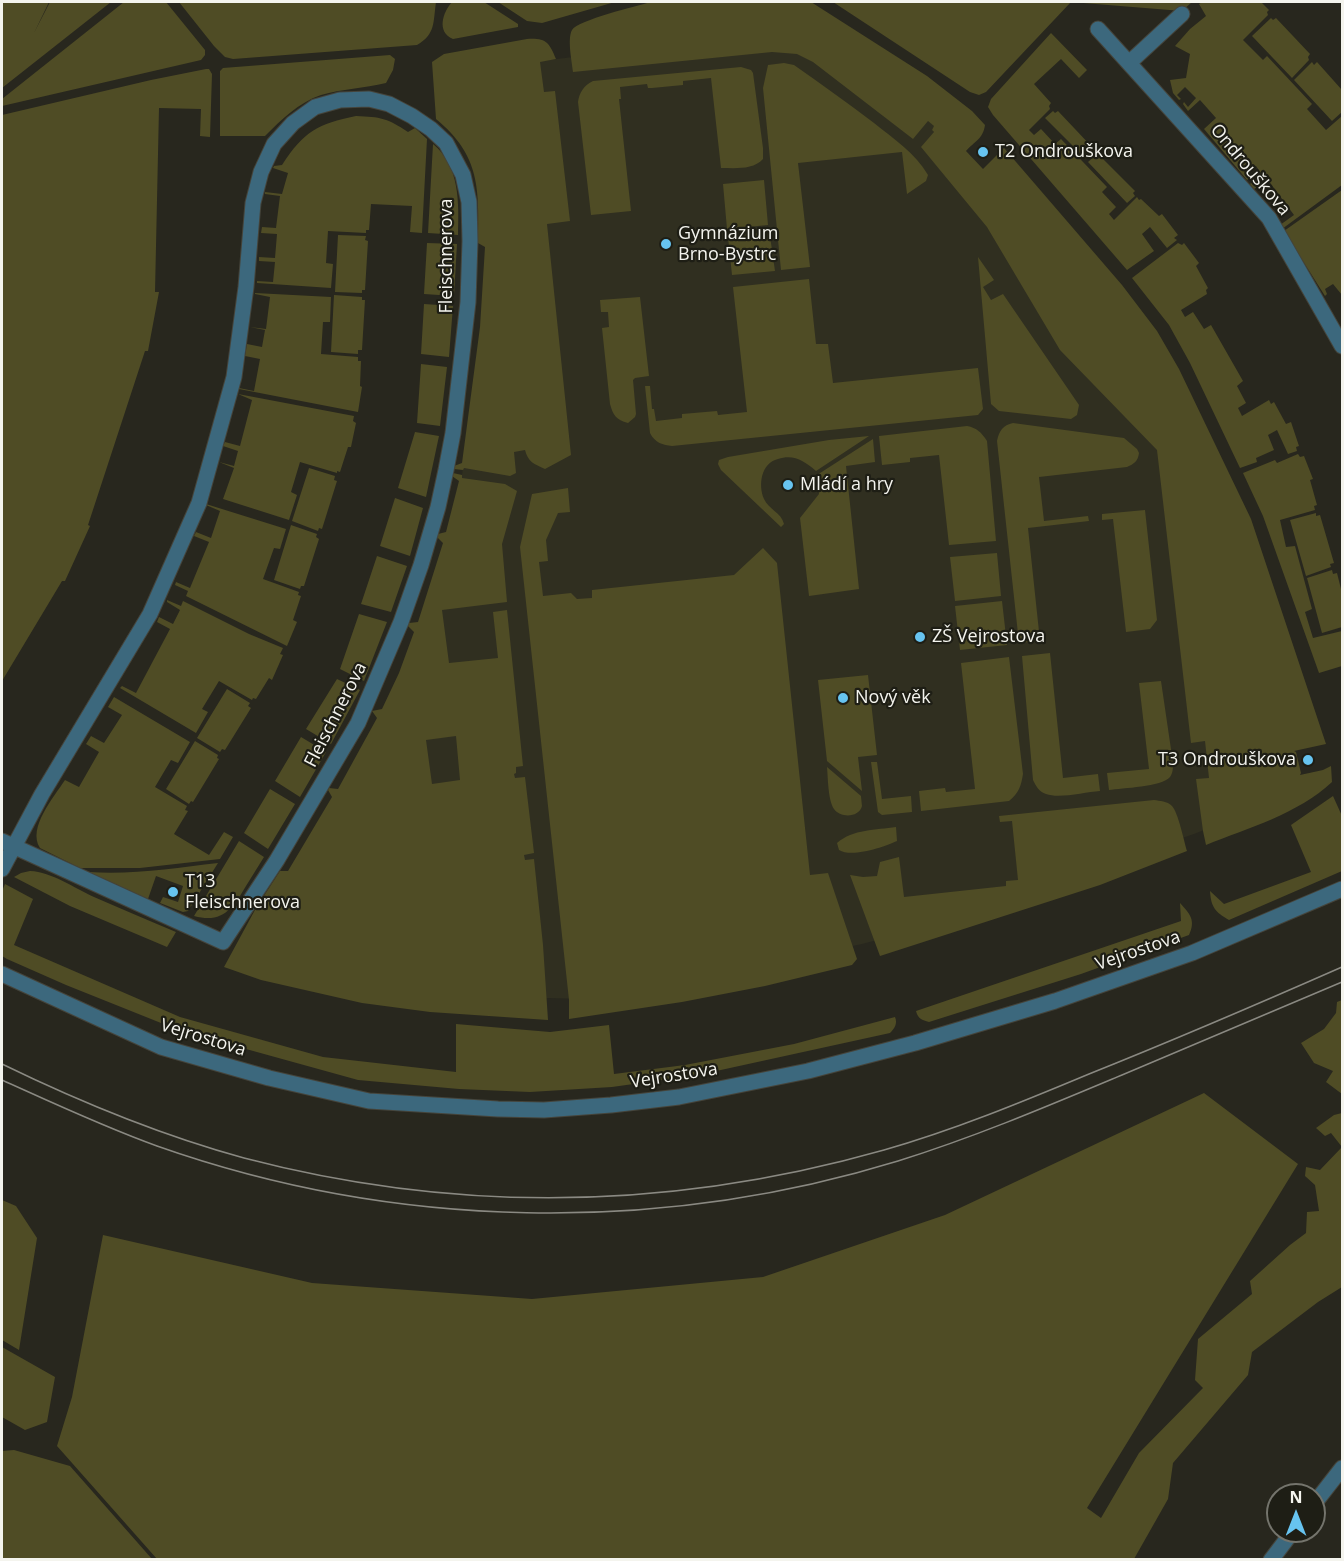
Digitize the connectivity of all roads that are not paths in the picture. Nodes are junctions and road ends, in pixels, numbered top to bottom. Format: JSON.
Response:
{"nodes":[{"id":1,"x":1182,"y":14,"type":"dead end"},
{"id":2,"x":1098,"y":29,"type":"dead end"},
{"id":3,"x":1129,"y":63,"type":"junction"},
{"id":4,"x":1342,"y":346,"type":"edge"},
{"id":5,"x":7,"y":844,"type":"edge"},
{"id":6,"x":2,"y":869,"type":"edge"},
{"id":7,"x":1342,"y":890,"type":"edge"},
{"id":8,"x":2,"y":974,"type":"edge"},
{"id":9,"x":1342,"y":1468,"type":"edge"},
{"id":10,"x":1326,"y":1489,"type":"edge"},
{"id":11,"x":1284,"y":1543,"type":"edge"},
{"id":12,"x":1271,"y":1560,"type":"edge"}],
"edges":[{"from":1,"to":3,"type":"street"},
{"from":2,"to":3,"type":"street","name":"Ondrouškova"},
{"from":3,"to":4,"type":"street","name":"Ondrouškova"},
{"from":5,"to":5,"type":"street","name":"Fleischnerova"},
{"from":5,"to":6,"type":"street","name":"Fleischnerova"},
{"from":7,"to":8,"type":"street","name":"Vejrostova"},
{"from":9,"to":10,"type":"street"},
{"from":11,"to":12,"type":"street"}]}
